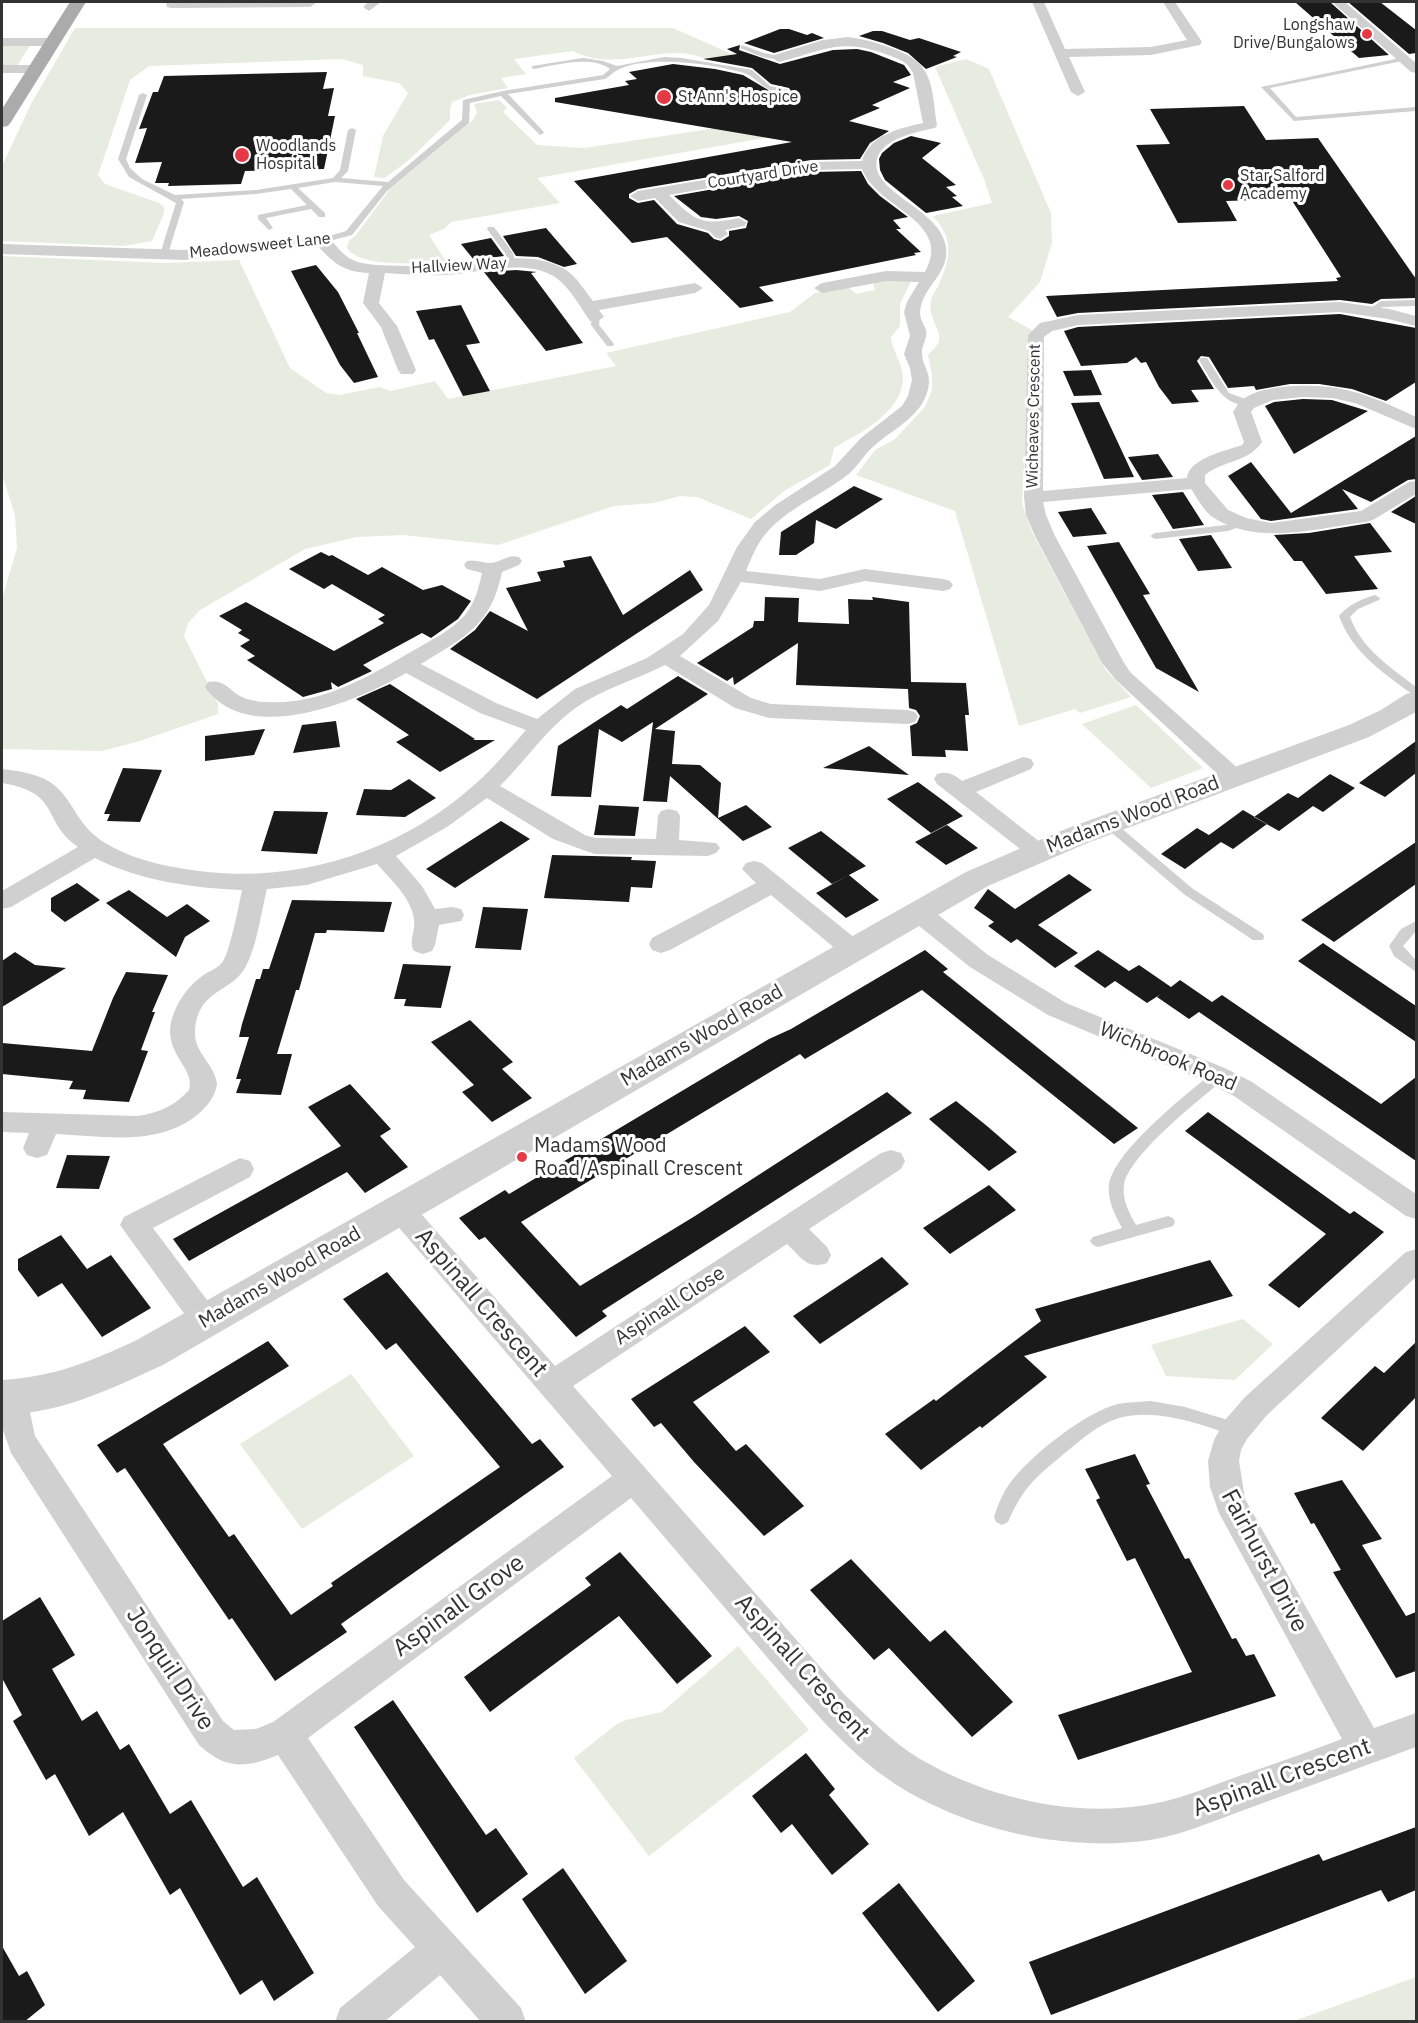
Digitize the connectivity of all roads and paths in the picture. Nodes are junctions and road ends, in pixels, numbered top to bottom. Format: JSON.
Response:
{"nodes":[{"id":1,"x":78,"y":2,"type":"edge"},
{"id":2,"x":1038,"y":2,"type":"edge"},
{"id":3,"x":1169,"y":2,"type":"edge"},
{"id":4,"x":1338,"y":2,"type":"edge"},
{"id":5,"x":303,"y":3,"type":"edge"},
{"id":6,"x":170,"y":5,"type":"edge"},
{"id":7,"x":2,"y":42,"type":"edge"},
{"id":8,"x":53,"y":42,"type":"junction"},
{"id":9,"x":742,"y":47,"type":"dead end"},
{"id":10,"x":786,"y":53,"type":"joint"},
{"id":11,"x":1061,"y":53,"type":"junction"},
{"id":12,"x":1405,"y":59,"type":"junction"},
{"id":13,"x":534,"y":67,"type":"dead end"},
{"id":14,"x":2,"y":69,"type":"edge"},
{"id":15,"x":36,"y":69,"type":"junction"},
{"id":16,"x":614,"y":69,"type":"junction"},
{"id":17,"x":1416,"y":69,"type":"edge"},
{"id":18,"x":785,"y":90,"type":"dead end"},
{"id":19,"x":1078,"y":92,"type":"dead end"},
{"id":20,"x":503,"y":93,"type":"junction"},
{"id":21,"x":143,"y":95,"type":"dead end"},
{"id":22,"x":1416,"y":109,"type":"edge"},
{"id":23,"x":2,"y":122,"type":"edge"},
{"id":24,"x":352,"y":130,"type":"dead end"},
{"id":25,"x":540,"y":133,"type":"dead end"},
{"id":26,"x":868,"y":165,"type":"junction"},
{"id":27,"x":335,"y":180,"type":"junction"},
{"id":28,"x":390,"y":184,"type":"junction"},
{"id":29,"x":293,"y":187,"type":"junction"},
{"id":30,"x":659,"y":193,"type":"junction"},
{"id":31,"x":638,"y":196,"type":"dead end"},
{"id":32,"x":175,"y":197,"type":"junction"},
{"id":33,"x":313,"y":206,"type":"junction"},
{"id":34,"x":254,"y":209,"type":"dead end"},
{"id":35,"x":322,"y":215,"type":"dead end"},
{"id":36,"x":261,"y":217,"type":"junction"},
{"id":37,"x":739,"y":223,"type":"dead end"},
{"id":38,"x":269,"y":228,"type":"dead end"},
{"id":39,"x":491,"y":229,"type":"dead end"},
{"id":40,"x":322,"y":241,"type":"junction"},
{"id":41,"x":2,"y":249,"type":"edge"},
{"id":42,"x":164,"y":254,"type":"junction"},
{"id":43,"x":513,"y":263,"type":"junction"},
{"id":44,"x":378,"y":270,"type":"junction"},
{"id":45,"x":931,"y":277,"type":"junction"},
{"id":46,"x":695,"y":288,"type":"dead end"},
{"id":47,"x":822,"y":288,"type":"dead end"},
{"id":48,"x":1416,"y":303,"type":"edge"},
{"id":49,"x":1372,"y":310,"type":"junction"},
{"id":50,"x":592,"y":312,"type":"junction"},
{"id":51,"x":1416,"y":321,"type":"edge"},
{"id":52,"x":610,"y":344,"type":"dead end"},
{"id":53,"x":406,"y":359,"type":"dead end"},
{"id":54,"x":1204,"y":360,"type":"dead end"},
{"id":55,"x":1248,"y":403,"type":"junction"},
{"id":56,"x":1416,"y":424,"type":"edge"},
{"id":57,"x":1196,"y":483,"type":"junction"},
{"id":58,"x":1416,"y":487,"type":"edge"},
{"id":59,"x":1033,"y":497,"type":"junction"},
{"id":60,"x":1241,"y":523,"type":"junction"},
{"id":61,"x":1155,"y":536,"type":"dead end"},
{"id":62,"x":493,"y":565,"type":"dead end"},
{"id":63,"x":735,"y":575,"type":"junction"},
{"id":64,"x":948,"y":584,"type":"dead end"},
{"id":65,"x":1375,"y":598,"type":"dead end"},
{"id":66,"x":665,"y":656,"type":"junction"},
{"id":67,"x":406,"y":664,"type":"junction"},
{"id":68,"x":216,"y":687,"type":"dead end"},
{"id":69,"x":1416,"y":692,"type":"edge"},
{"id":70,"x":1416,"y":700,"type":"edge"},
{"id":71,"x":907,"y":717,"type":"dead end"},
{"id":72,"x":542,"y":728,"type":"junction"},
{"id":73,"x":1023,"y":764,"type":"dead end"},
{"id":74,"x":2,"y":776,"type":"edge"},
{"id":75,"x":1234,"y":777,"type":"junction"},
{"id":76,"x":486,"y":788,"type":"junction"},
{"id":77,"x":669,"y":816,"type":"dead end"},
{"id":78,"x":1109,"y":824,"type":"junction"},
{"id":79,"x":667,"y":847,"type":"junction"},
{"id":80,"x":94,"y":848,"type":"junction"},
{"id":81,"x":708,"y":848,"type":"dead end"},
{"id":82,"x":1037,"y":851,"type":"junction"},
{"id":83,"x":381,"y":854,"type":"junction"},
{"id":84,"x":256,"y":884,"type":"junction"},
{"id":85,"x":2,"y":902,"type":"edge"},
{"id":86,"x":918,"y":911,"type":"junction"},
{"id":87,"x":452,"y":915,"type":"dead end"},
{"id":88,"x":427,"y":918,"type":"junction"},
{"id":89,"x":1416,"y":925,"type":"edge"},
{"id":90,"x":1257,"y":937,"type":"dead end"},
{"id":91,"x":661,"y":944,"type":"dead end"},
{"id":92,"x":423,"y":945,"type":"dead end"},
{"id":93,"x":852,"y":949,"type":"junction"},
{"id":94,"x":1416,"y":967,"type":"edge"},
{"id":95,"x":1218,"y":1076,"type":"junction"},
{"id":96,"x":2,"y":1122,"type":"edge"},
{"id":97,"x":891,"y":1161,"type":"dead end"},
{"id":98,"x":240,"y":1169,"type":"dead end"},
{"id":99,"x":399,"y":1208,"type":"junction"},
{"id":100,"x":1416,"y":1208,"type":"edge"},
{"id":101,"x":1168,"y":1222,"type":"dead end"},
{"id":102,"x":789,"y":1228,"type":"junction"},
{"id":103,"x":1132,"y":1232,"type":"junction"},
{"id":104,"x":1098,"y":1241,"type":"dead end"},
{"id":105,"x":817,"y":1255,"type":"dead end"},
{"id":106,"x":1416,"y":1260,"type":"edge"},
{"id":107,"x":206,"y":1321,"type":"junction"},
{"id":108,"x":552,"y":1384,"type":"junction"},
{"id":109,"x":7,"y":1398,"type":"edge"},
{"id":110,"x":1235,"y":1429,"type":"junction"},
{"id":111,"x":634,"y":1478,"type":"junction"},
{"id":112,"x":1002,"y":1516,"type":"dead end"},
{"id":113,"x":1416,"y":1730,"type":"edge"},
{"id":114,"x":285,"y":1734,"type":"junction"},
{"id":115,"x":1366,"y":1748,"type":"junction"},
{"id":116,"x":442,"y":1949,"type":"junction"},
{"id":117,"x":354,"y":2022,"type":"edge"},
{"id":118,"x":507,"y":2022,"type":"edge"}],
"edges":[{"from":1,"to":8,"type":"main road"},
{"from":2,"to":11,"type":"street"},
{"from":3,"to":11,"type":"street"},
{"from":4,"to":12,"type":"street"},
{"from":5,"to":6,"type":"street"},
{"from":7,"to":8,"type":"street"},
{"from":8,"to":15,"type":"main road"},
{"from":9,"to":10,"type":"lane"},
{"from":10,"to":26,"type":"street"},
{"from":11,"to":19,"type":"street"},
{"from":12,"to":17,"type":"street"},
{"from":12,"to":22,"type":"lane"},
{"from":13,"to":16,"type":"lane"},
{"from":14,"to":15,"type":"street"},
{"from":15,"to":23,"type":"main road"},
{"from":16,"to":18,"type":"lane","name":"Meadowsweet Lane"},
{"from":16,"to":20,"type":"lane","name":"Meadowsweet Lane"},
{"from":20,"to":25,"type":"lane"},
{"from":20,"to":28,"type":"lane","name":"Meadowsweet Lane"},
{"from":21,"to":32,"type":"lane"},
{"from":24,"to":27,"type":"lane"},
{"from":26,"to":30,"type":"street","name":"Courtyard Drive"},
{"from":26,"to":45,"type":"street"},
{"from":27,"to":28,"type":"lane"},
{"from":27,"to":29,"type":"lane"},
{"from":28,"to":40,"type":"lane","name":"Meadowsweet Lane"},
{"from":29,"to":32,"type":"lane"},
{"from":29,"to":33,"type":"lane"},
{"from":30,"to":31,"type":"street","name":"Courtyard Drive"},
{"from":30,"to":37,"type":"street"},
{"from":32,"to":42,"type":"lane"},
{"from":33,"to":35,"type":"lane"},
{"from":33,"to":36,"type":"lane"},
{"from":34,"to":36,"type":"lane"},
{"from":36,"to":38,"type":"lane"},
{"from":39,"to":43,"type":"lane"},
{"from":40,"to":42,"type":"street","name":"Meadowsweet Lane"},
{"from":40,"to":44,"type":"street","name":"Hallview Way"},
{"from":41,"to":42,"type":"street","name":"Meadowsweet Lane"},
{"from":43,"to":44,"type":"street","name":"Hallview Way"},
{"from":43,"to":50,"type":"street","name":"Hallview Way"},
{"from":44,"to":53,"type":"street"},
{"from":45,"to":47,"type":"street"},
{"from":45,"to":63,"type":"street"},
{"from":46,"to":50,"type":"street"},
{"from":48,"to":49,"type":"lane"},
{"from":49,"to":51,"type":"street","name":"Wicheaves Crescent"},
{"from":49,"to":59,"type":"street","name":"Wicheaves Crescent"},
{"from":50,"to":52,"type":"lane"},
{"from":54,"to":55,"type":"lane"},
{"from":55,"to":56,"type":"street"},
{"from":55,"to":57,"type":"street"},
{"from":57,"to":59,"type":"street"},
{"from":57,"to":60,"type":"street"},
{"from":58,"to":60,"type":"street"},
{"from":59,"to":75,"type":"street","name":"Wicheaves Crescent"},
{"from":60,"to":61,"type":"lane"},
{"from":62,"to":67,"type":"street"},
{"from":63,"to":64,"type":"street"},
{"from":63,"to":66,"type":"street"},
{"from":65,"to":69,"type":"lane"},
{"from":66,"to":71,"type":"street"},
{"from":66,"to":72,"type":"street"},
{"from":67,"to":68,"type":"street"},
{"from":67,"to":72,"type":"street"},
{"from":70,"to":75,"type":"street","name":"Madams Wood Road"},
{"from":72,"to":76,"type":"street"},
{"from":73,"to":82,"type":"street"},
{"from":74,"to":80,"type":"street"},
{"from":75,"to":78,"type":"street","name":"Madams Wood Road"},
{"from":76,"to":79,"type":"street"},
{"from":76,"to":83,"type":"street"},
{"from":77,"to":79,"type":"street"},
{"from":78,"to":82,"type":"street","name":"Madams Wood Road"},
{"from":78,"to":90,"type":"lane"},
{"from":79,"to":81,"type":"street"},
{"from":80,"to":84,"type":"street"},
{"from":80,"to":85,"type":"street"},
{"from":82,"to":86,"type":"street","name":"Madams Wood Road"},
{"from":83,"to":84,"type":"street"},
{"from":83,"to":88,"type":"street"},
{"from":84,"to":96,"type":"street"},
{"from":86,"to":93,"type":"street","name":"Madams Wood Road"},
{"from":86,"to":95,"type":"street","name":"Wichbrook Road"},
{"from":87,"to":88,"type":"street"},
{"from":88,"to":92,"type":"street"},
{"from":89,"to":94,"type":"lane"},
{"from":91,"to":93,"type":"street"},
{"from":93,"to":99,"type":"street","name":"Madams Wood Road"},
{"from":95,"to":100,"type":"street","name":"Wichbrook Road"},
{"from":95,"to":103,"type":"lane"},
{"from":97,"to":102,"type":"street","name":"Aspinall Close"},
{"from":98,"to":107,"type":"street"},
{"from":99,"to":107,"type":"street","name":"Madams Wood Road"},
{"from":99,"to":108,"type":"street","name":"Aspinall Crescent"},
{"from":101,"to":103,"type":"lane"},
{"from":102,"to":105,"type":"street"},
{"from":102,"to":108,"type":"street","name":"Aspinall Close"},
{"from":103,"to":104,"type":"lane"},
{"from":106,"to":110,"type":"street","name":"Fairhurst Drive"},
{"from":107,"to":109,"type":"street","name":"Madams Wood Road"},
{"from":108,"to":111,"type":"street","name":"Aspinall Crescent"},
{"from":109,"to":114,"type":"street","name":"Jonquil Drive"},
{"from":110,"to":112,"type":"lane"},
{"from":110,"to":115,"type":"street","name":"Fairhurst Drive"},
{"from":111,"to":114,"type":"street","name":"Aspinall Grove"},
{"from":111,"to":115,"type":"street","name":"Aspinall Crescent"},
{"from":113,"to":115,"type":"street","name":"Aspinall Crescent"},
{"from":114,"to":116,"type":"street"},
{"from":116,"to":117,"type":"street"},
{"from":116,"to":118,"type":"street"}]}
